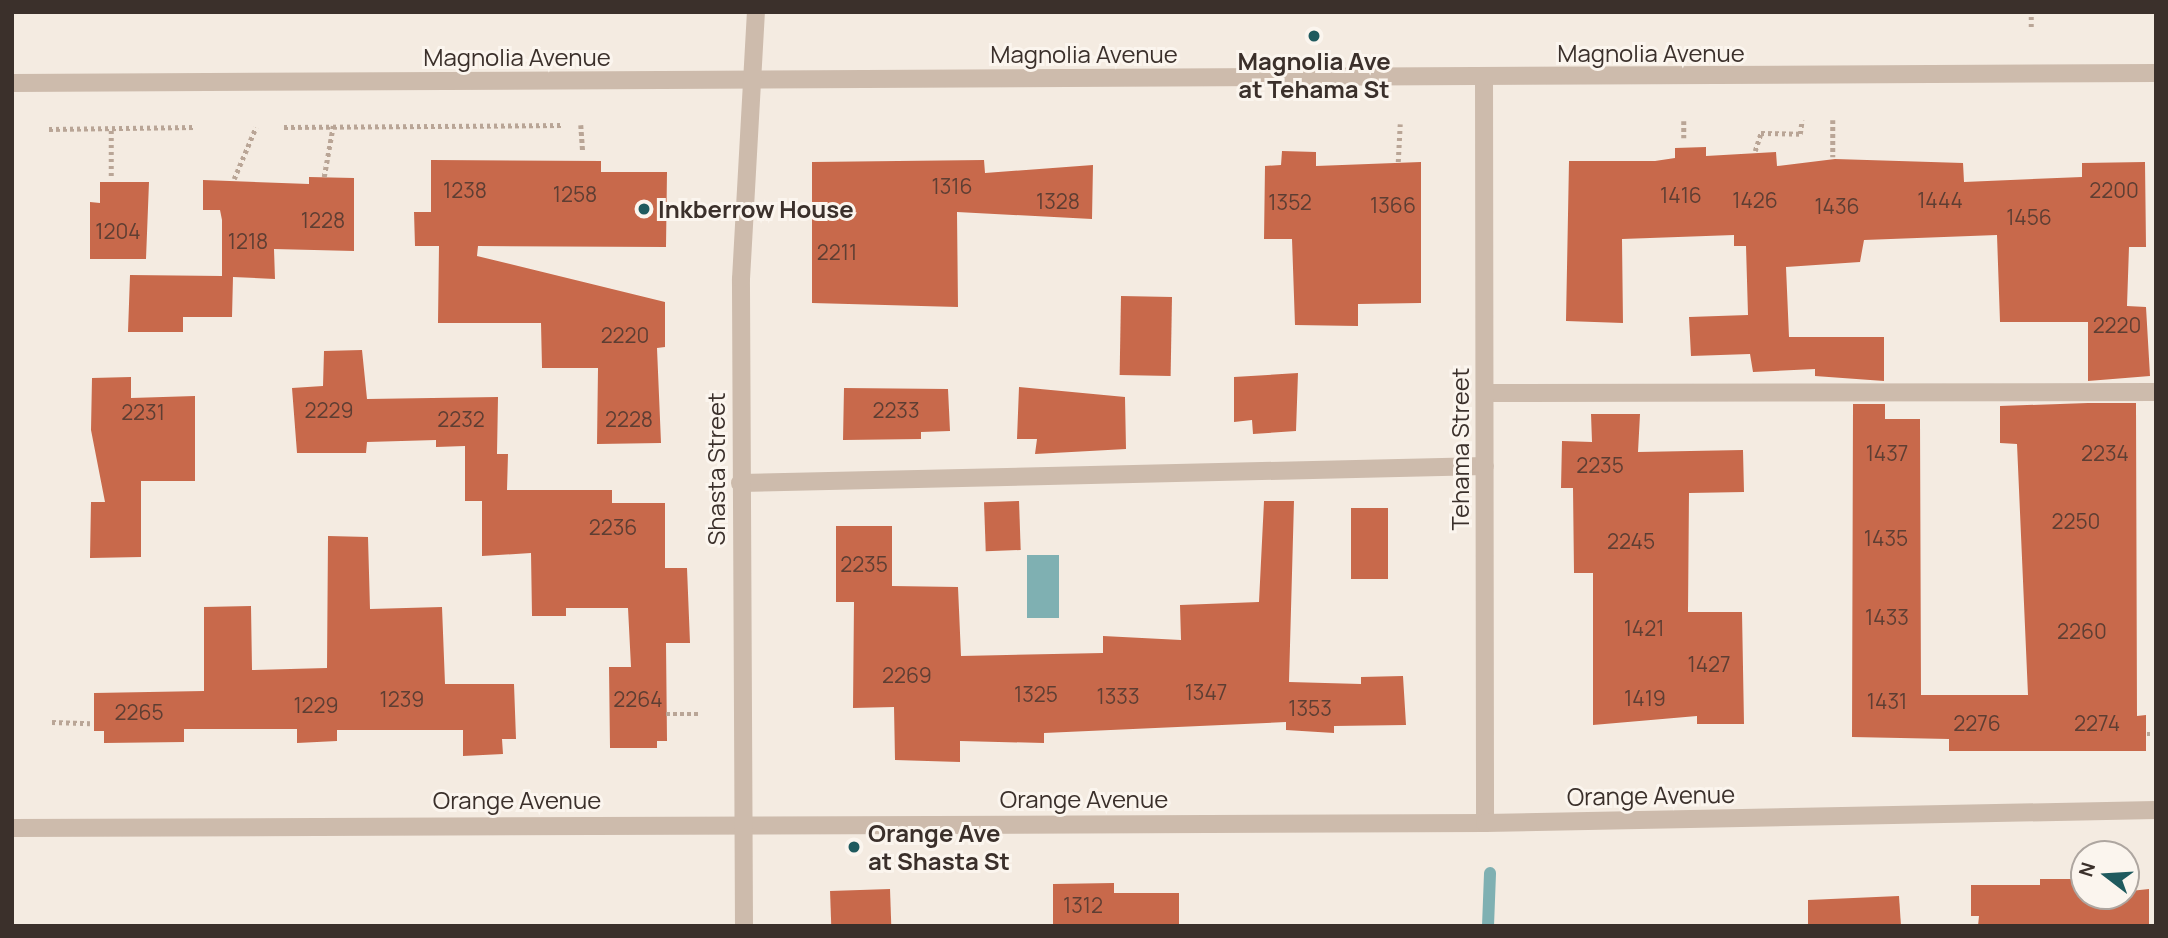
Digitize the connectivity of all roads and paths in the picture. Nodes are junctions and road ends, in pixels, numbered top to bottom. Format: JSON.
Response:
{"nodes":[{"id":1,"x":756,"y":12,"type":"edge"},
{"id":2,"x":2032,"y":12,"type":"edge"},
{"id":3,"x":2031,"y":27,"type":"dead end"},
{"id":4,"x":2156,"y":73,"type":"edge"},
{"id":5,"x":1484,"y":76,"type":"junction"},
{"id":6,"x":752,"y":81,"type":"junction"},
{"id":7,"x":12,"y":83,"type":"edge"},
{"id":8,"x":1833,"y":120,"type":"dead end"},
{"id":9,"x":1684,"y":121,"type":"dead end"},
{"id":10,"x":1802,"y":121,"type":"dead end"},
{"id":11,"x":1400,"y":124,"type":"dead end"},
{"id":12,"x":562,"y":125,"type":"dead end"},
{"id":13,"x":581,"y":125,"type":"dead end"},
{"id":14,"x":256,"y":127,"type":"dead end"},
{"id":15,"x":284,"y":127,"type":"dead end"},
{"id":16,"x":333,"y":127,"type":"junction"},
{"id":17,"x":49,"y":128,"type":"dead end"},
{"id":18,"x":111,"y":128,"type":"junction"},
{"id":19,"x":195,"y":128,"type":"dead end"},
{"id":20,"x":1684,"y":138,"type":"dead end"},
{"id":21,"x":583,"y":150,"type":"dead end"},
{"id":22,"x":1755,"y":150,"type":"dead end"},
{"id":23,"x":1833,"y":157,"type":"dead end"},
{"id":24,"x":1398,"y":162,"type":"dead end"},
{"id":25,"x":111,"y":176,"type":"dead end"},
{"id":26,"x":324,"y":177,"type":"dead end"},
{"id":27,"x":234,"y":179,"type":"dead end"},
{"id":28,"x":2156,"y":392,"type":"edge"},
{"id":29,"x":1485,"y":393,"type":"junction"},
{"id":30,"x":1485,"y":466,"type":"junction"},
{"id":31,"x":740,"y":483,"type":"junction"},
{"id":32,"x":666,"y":714,"type":"dead end"},
{"id":33,"x":699,"y":714,"type":"dead end"},
{"id":34,"x":52,"y":722,"type":"dead end"},
{"id":35,"x":90,"y":723,"type":"dead end"},
{"id":36,"x":2147,"y":734,"type":"dead end"},
{"id":37,"x":2156,"y":734,"type":"edge"},
{"id":38,"x":2156,"y":810,"type":"edge"},
{"id":39,"x":743,"y":823,"type":"junction"},
{"id":40,"x":1485,"y":823,"type":"junction"},
{"id":41,"x":12,"y":828,"type":"edge"},
{"id":42,"x":744,"y":926,"type":"edge"}],
"edges":[{"from":1,"to":6,"type":"street","name":"Shasta Street"},
{"from":2,"to":3,"type":"path"},
{"from":4,"to":5,"type":"street","name":"Magnolia Avenue"},
{"from":5,"to":6,"type":"street","name":"Magnolia Avenue"},
{"from":5,"to":29,"type":"street","name":"Tehama Street"},
{"from":6,"to":7,"type":"street","name":"Magnolia Avenue"},
{"from":6,"to":31,"type":"street","name":"Shasta Street"},
{"from":8,"to":23,"type":"path"},
{"from":9,"to":20,"type":"path"},
{"from":10,"to":22,"type":"path"},
{"from":11,"to":24,"type":"path"},
{"from":12,"to":16,"type":"path"},
{"from":13,"to":21,"type":"path"},
{"from":14,"to":27,"type":"path"},
{"from":15,"to":16,"type":"path"},
{"from":16,"to":26,"type":"path"},
{"from":17,"to":18,"type":"path"},
{"from":18,"to":19,"type":"path"},
{"from":18,"to":25,"type":"path"},
{"from":28,"to":29,"type":"street"},
{"from":29,"to":30,"type":"street","name":"Tehama Street"},
{"from":30,"to":31,"type":"street"},
{"from":30,"to":40,"type":"street","name":"Tehama Street"},
{"from":31,"to":39,"type":"street","name":"Shasta Street"},
{"from":32,"to":33,"type":"path"},
{"from":34,"to":35,"type":"path"},
{"from":36,"to":37,"type":"path"},
{"from":38,"to":40,"type":"street","name":"Orange Avenue"},
{"from":39,"to":40,"type":"street","name":"Orange Avenue"},
{"from":39,"to":41,"type":"street","name":"Orange Avenue"},
{"from":39,"to":42,"type":"street","name":"Shasta Street"}]}
